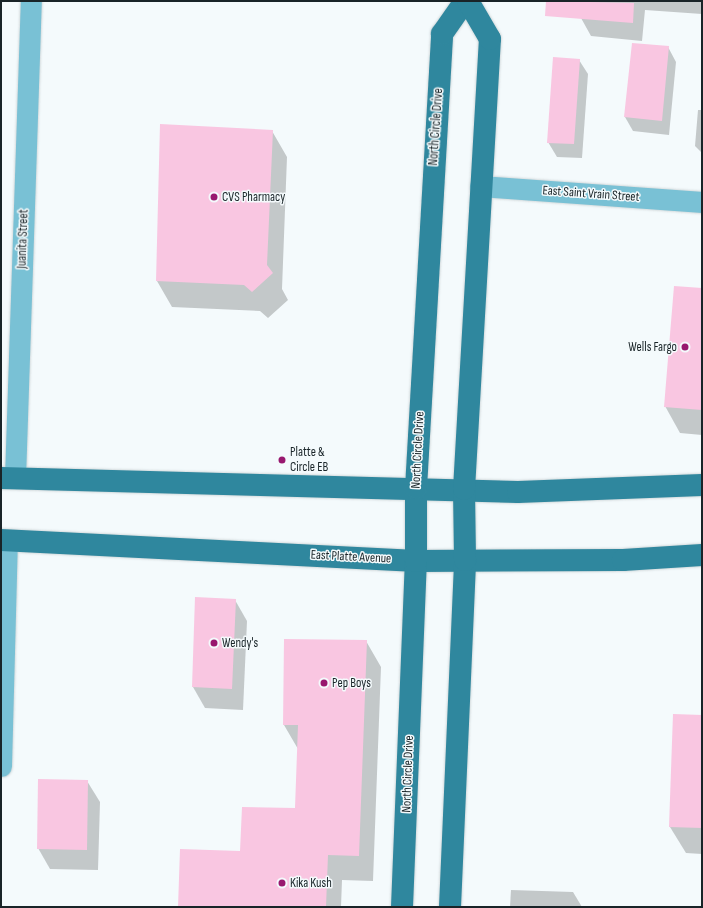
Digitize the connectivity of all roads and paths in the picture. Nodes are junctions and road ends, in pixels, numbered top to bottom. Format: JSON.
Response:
{"nodes":[{"id":1,"x":31,"y":1,"type":"edge"},
{"id":2,"x":465,"y":1,"type":"edge"},
{"id":3,"x":468,"y":1,"type":"edge"},
{"id":4,"x":480,"y":186,"type":"junction"},
{"id":5,"x":702,"y":202,"type":"edge"},
{"id":6,"x":8,"y":478,"type":"edge"},
{"id":7,"x":702,"y":485,"type":"edge"},
{"id":8,"x":416,"y":488,"type":"junction"},
{"id":9,"x":464,"y":490,"type":"junction"},
{"id":10,"x":4,"y":540,"type":"edge"},
{"id":11,"x":702,"y":555,"type":"edge"},
{"id":12,"x":416,"y":560,"type":"junction"},
{"id":13,"x":465,"y":560,"type":"junction"},
{"id":14,"x":1,"y":766,"type":"edge"},
{"id":15,"x":402,"y":907,"type":"edge"},
{"id":16,"x":450,"y":907,"type":"edge"}],
"edges":[{"from":1,"to":6,"type":"street","name":"Juanita Street"},
{"from":2,"to":8,"type":"main road","name":"North Circle Drive"},
{"from":3,"to":4,"type":"main road"},
{"from":4,"to":5,"type":"street","name":"East Saint Vrain Street"},
{"from":4,"to":9,"type":"main road"},
{"from":6,"to":8,"type":"main road"},
{"from":7,"to":9,"type":"main road"},
{"from":8,"to":9,"type":"main road"},
{"from":8,"to":12,"type":"main road","name":"North Circle Drive"},
{"from":9,"to":13,"type":"main road"},
{"from":10,"to":12,"type":"main road","name":"East Platte Avenue"},
{"from":10,"to":14,"type":"street"},
{"from":11,"to":13,"type":"main road","name":"East Platte Avenue"},
{"from":12,"to":13,"type":"main road","name":"East Platte Avenue"},
{"from":12,"to":15,"type":"main road","name":"North Circle Drive"},
{"from":13,"to":16,"type":"main road"}]}
